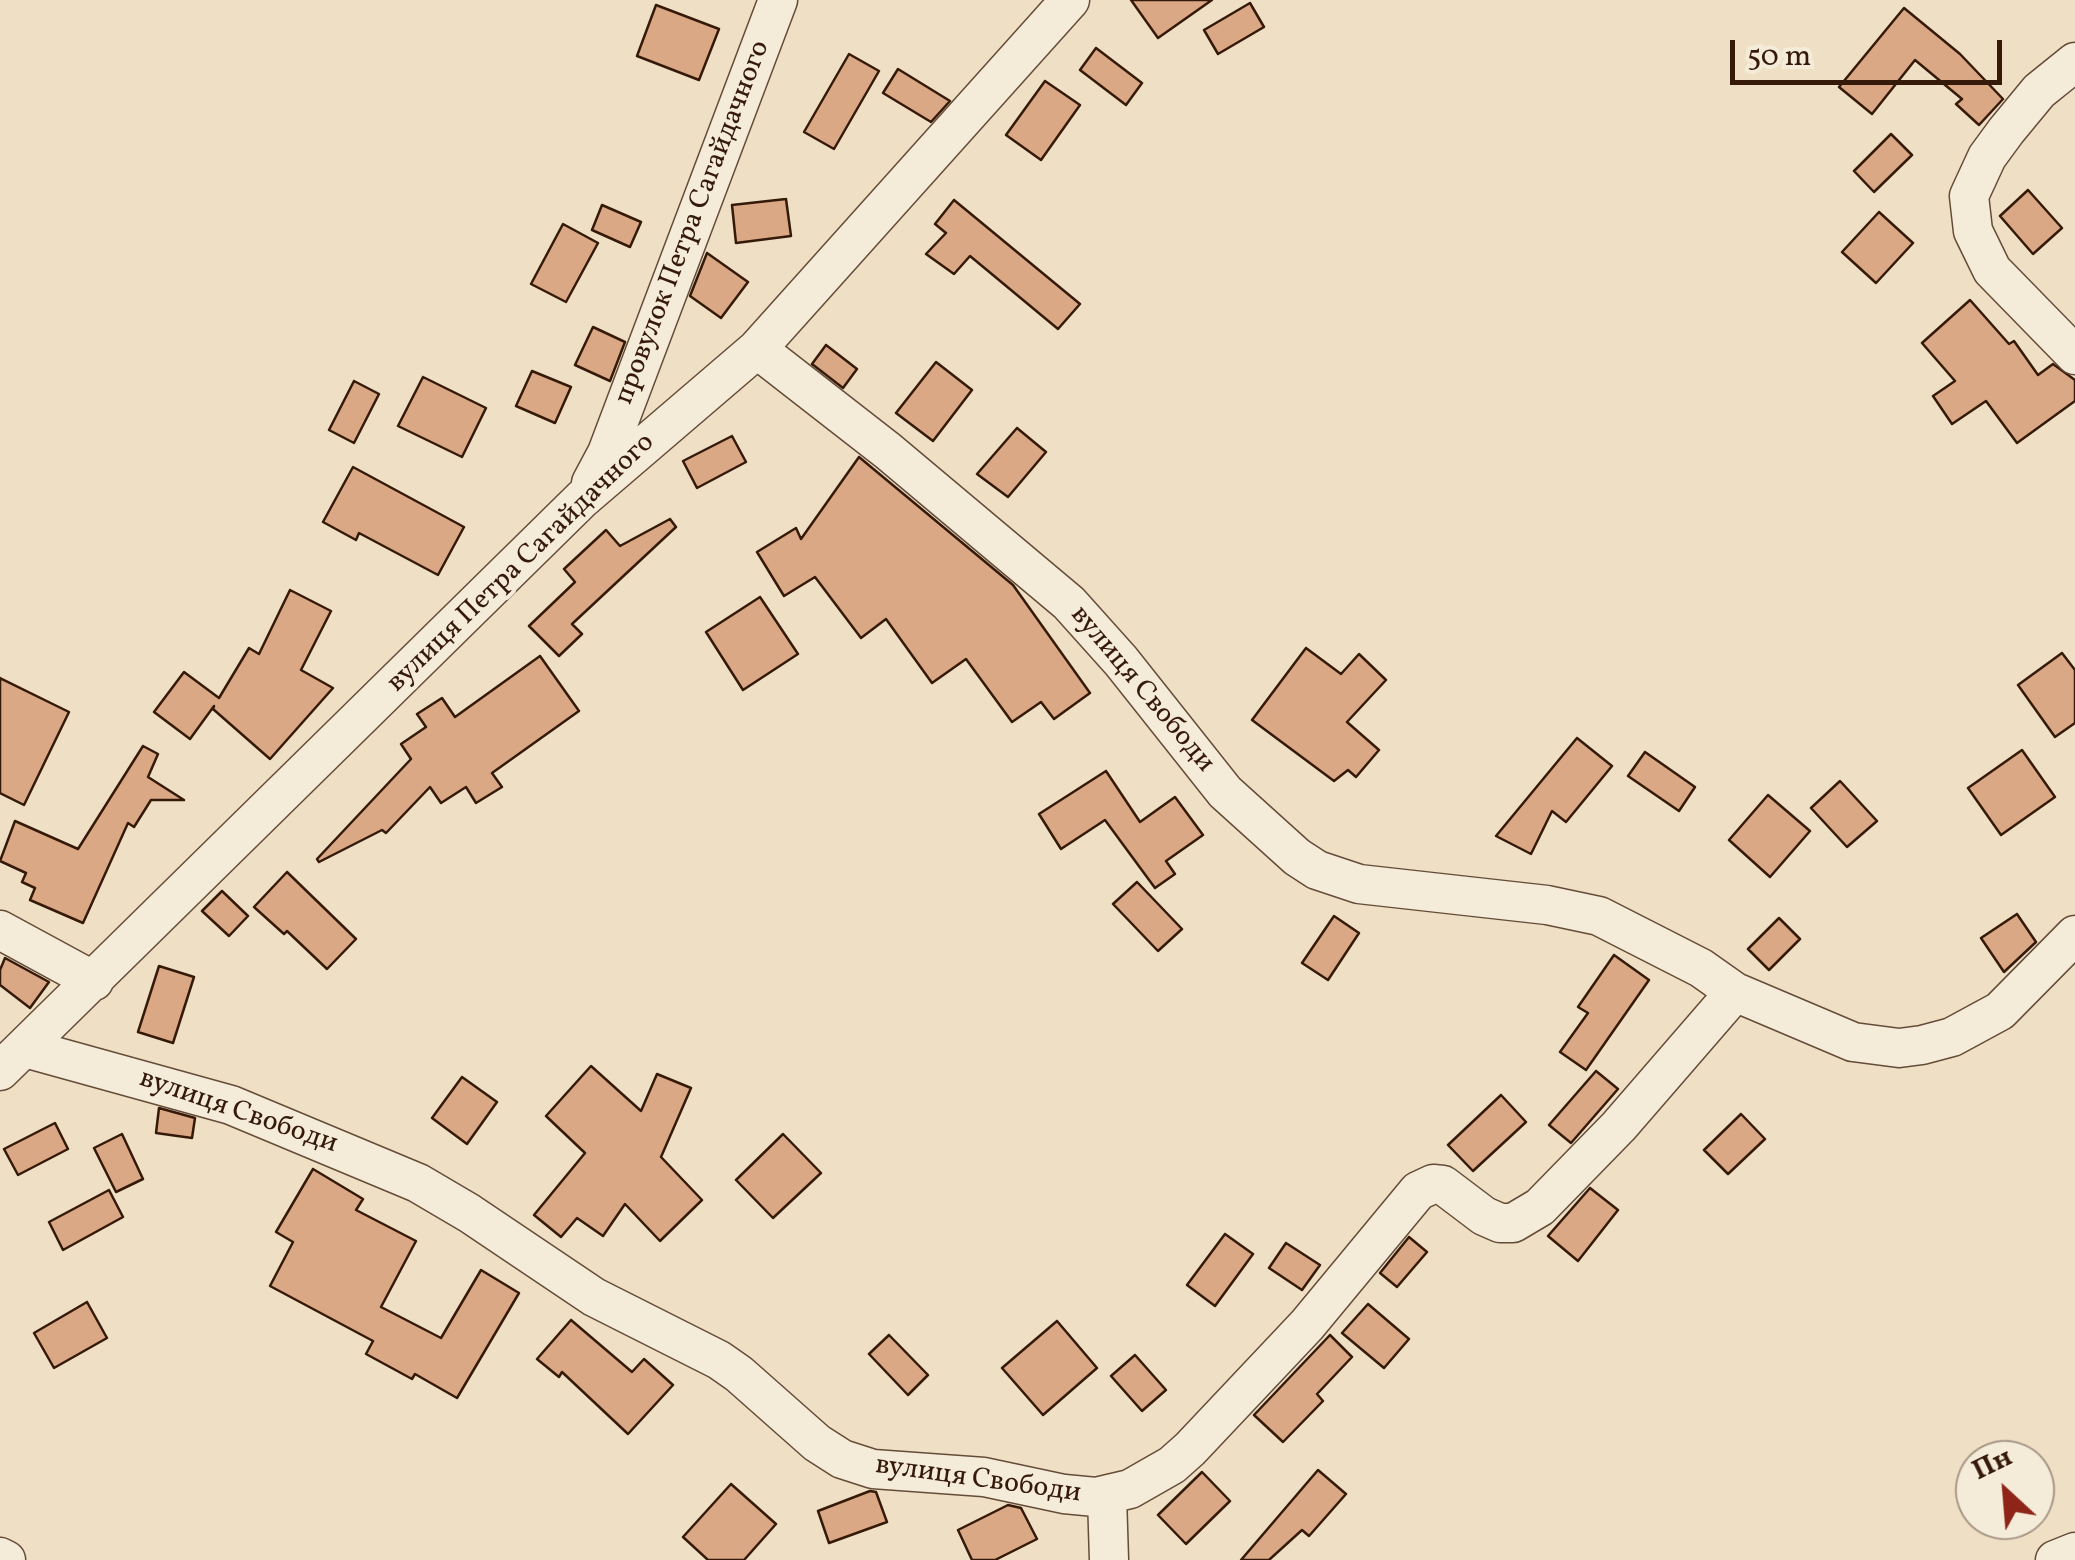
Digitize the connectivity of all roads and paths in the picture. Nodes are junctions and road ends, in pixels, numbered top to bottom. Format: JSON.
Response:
{"nodes":[{"id":1,"x":778,"y":0,"type":"edge"},
{"id":2,"x":1070,"y":0,"type":"edge"},
{"id":3,"x":2075,"y":62,"type":"edge"},
{"id":4,"x":757,"y":349,"type":"junction"},
{"id":5,"x":2075,"y":356,"type":"edge"},
{"id":6,"x":582,"y":498,"type":"junction"},
{"id":7,"x":0,"y":930,"type":"edge"},
{"id":8,"x":2075,"y":935,"type":"edge"},
{"id":9,"x":94,"y":981,"type":"junction"},
{"id":10,"x":1735,"y":992,"type":"junction"},
{"id":11,"x":12,"y":1060,"type":"edge"},
{"id":12,"x":1107,"y":1496,"type":"junction"},
{"id":13,"x":2075,"y":1552,"type":"edge"},
{"id":14,"x":1109,"y":1560,"type":"edge"},
{"id":15,"x":2056,"y":1560,"type":"edge"}],
"edges":[{"from":1,"to":6,"type":"street","name":"провулок Петра Сагайдачного"},
{"from":2,"to":4,"type":"street","name":"вулиця Петра Сагайдачного"},
{"from":3,"to":5,"type":"street"},
{"from":4,"to":6,"type":"street","name":"вулиця Петра Сагайдачного"},
{"from":4,"to":10,"type":"street","name":"вулиця Свободи"},
{"from":6,"to":9,"type":"street","name":"вулиця Петра Сагайдачного"},
{"from":7,"to":9,"type":"street"},
{"from":8,"to":10,"type":"street","name":"вулиця Свободи"},
{"from":9,"to":11,"type":"street","name":"вулиця Петра Сагайдачного"},
{"from":10,"to":12,"type":"street","name":"вулиця Свободи"},
{"from":11,"to":12,"type":"street","name":"вулиця Свободи"},
{"from":12,"to":14,"type":"street"},
{"from":13,"to":15,"type":"street"}]}
